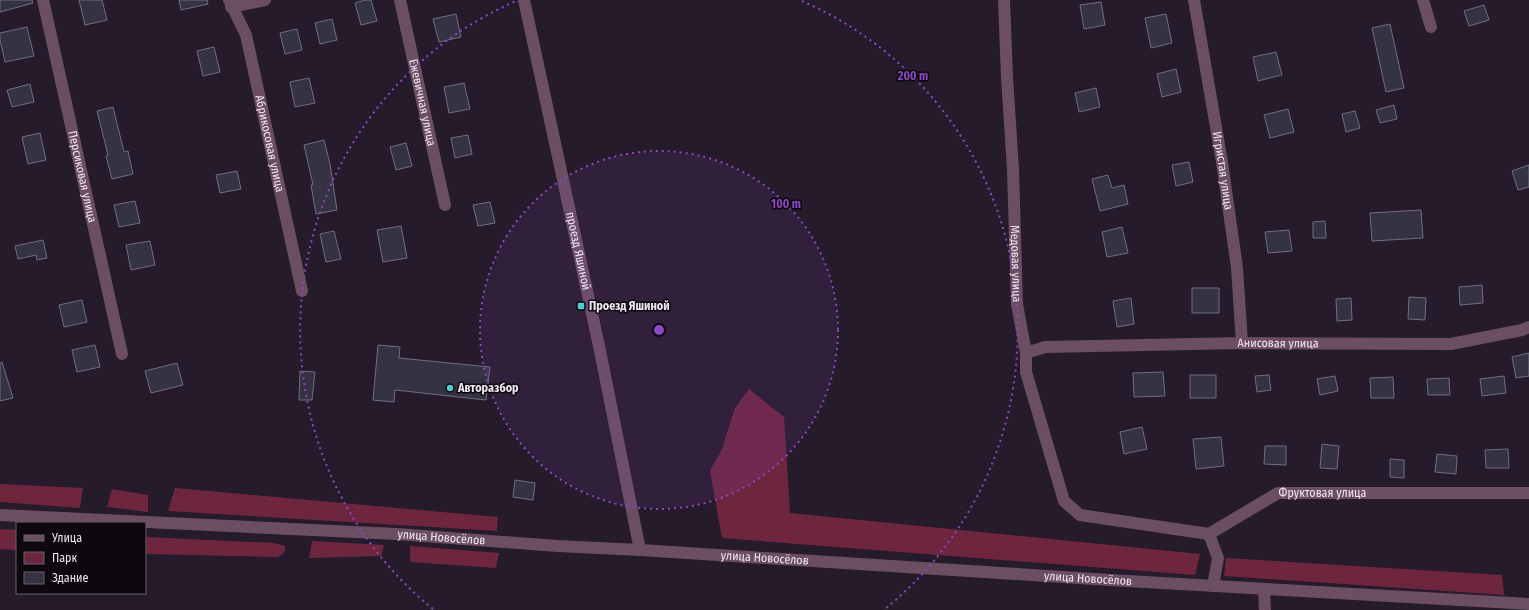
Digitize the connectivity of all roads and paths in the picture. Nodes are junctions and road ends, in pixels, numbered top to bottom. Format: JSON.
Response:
{"nodes":[{"id":1,"x":43,"y":0,"type":"edge"},
{"id":2,"x":265,"y":0,"type":"edge"},
{"id":3,"x":400,"y":0,"type":"edge"},
{"id":4,"x":524,"y":0,"type":"edge"},
{"id":5,"x":1004,"y":0,"type":"edge"},
{"id":6,"x":1194,"y":0,"type":"edge"},
{"id":7,"x":1422,"y":0,"type":"edge"},
{"id":8,"x":230,"y":4,"type":"edge"},
{"id":9,"x":1431,"y":27,"type":"dead end"},
{"id":10,"x":445,"y":205,"type":"dead end"},
{"id":11,"x":302,"y":290,"type":"dead end"},
{"id":12,"x":1529,"y":327,"type":"edge"},
{"id":13,"x":1242,"y":343,"type":"junction"},
{"id":14,"x":1026,"y":353,"type":"junction"},
{"id":15,"x":122,"y":354,"type":"dead end"},
{"id":16,"x":1529,"y":493,"type":"edge"},
{"id":17,"x":0,"y":515,"type":"edge"},
{"id":18,"x":1209,"y":534,"type":"junction"},
{"id":19,"x":640,"y":550,"type":"junction"},
{"id":20,"x":1213,"y":586,"type":"junction"},
{"id":21,"x":1264,"y":589,"type":"junction"},
{"id":22,"x":1529,"y":604,"type":"edge"},
{"id":23,"x":1265,"y":610,"type":"edge"}],
"edges":[{"from":1,"to":15,"type":"street","name":"Персиковая улица"},
{"from":2,"to":8,"type":"street"},
{"from":3,"to":10,"type":"street","name":"Ежевичная улица"},
{"from":4,"to":19,"type":"street","name":"проезд Яшиной"},
{"from":5,"to":14,"type":"street","name":"Медовая улица"},
{"from":6,"to":13,"type":"street","name":"Игристая улица"},
{"from":7,"to":9,"type":"street"},
{"from":8,"to":11,"type":"street","name":"Абрикосовая улица"},
{"from":12,"to":13,"type":"street","name":"Анисовая улица"},
{"from":13,"to":14,"type":"street","name":"Анисовая улица"},
{"from":14,"to":18,"type":"street","name":"Медовая улица"},
{"from":16,"to":18,"type":"street","name":"Фруктовая улица"},
{"from":17,"to":19,"type":"street","name":"улица Новосёлов"},
{"from":18,"to":20,"type":"street"},
{"from":19,"to":20,"type":"street","name":"улица Новосёлов"},
{"from":20,"to":21,"type":"street","name":"улица Новосёлов"},
{"from":21,"to":22,"type":"street","name":"улица Новосёлов"},
{"from":21,"to":23,"type":"street"}]}
